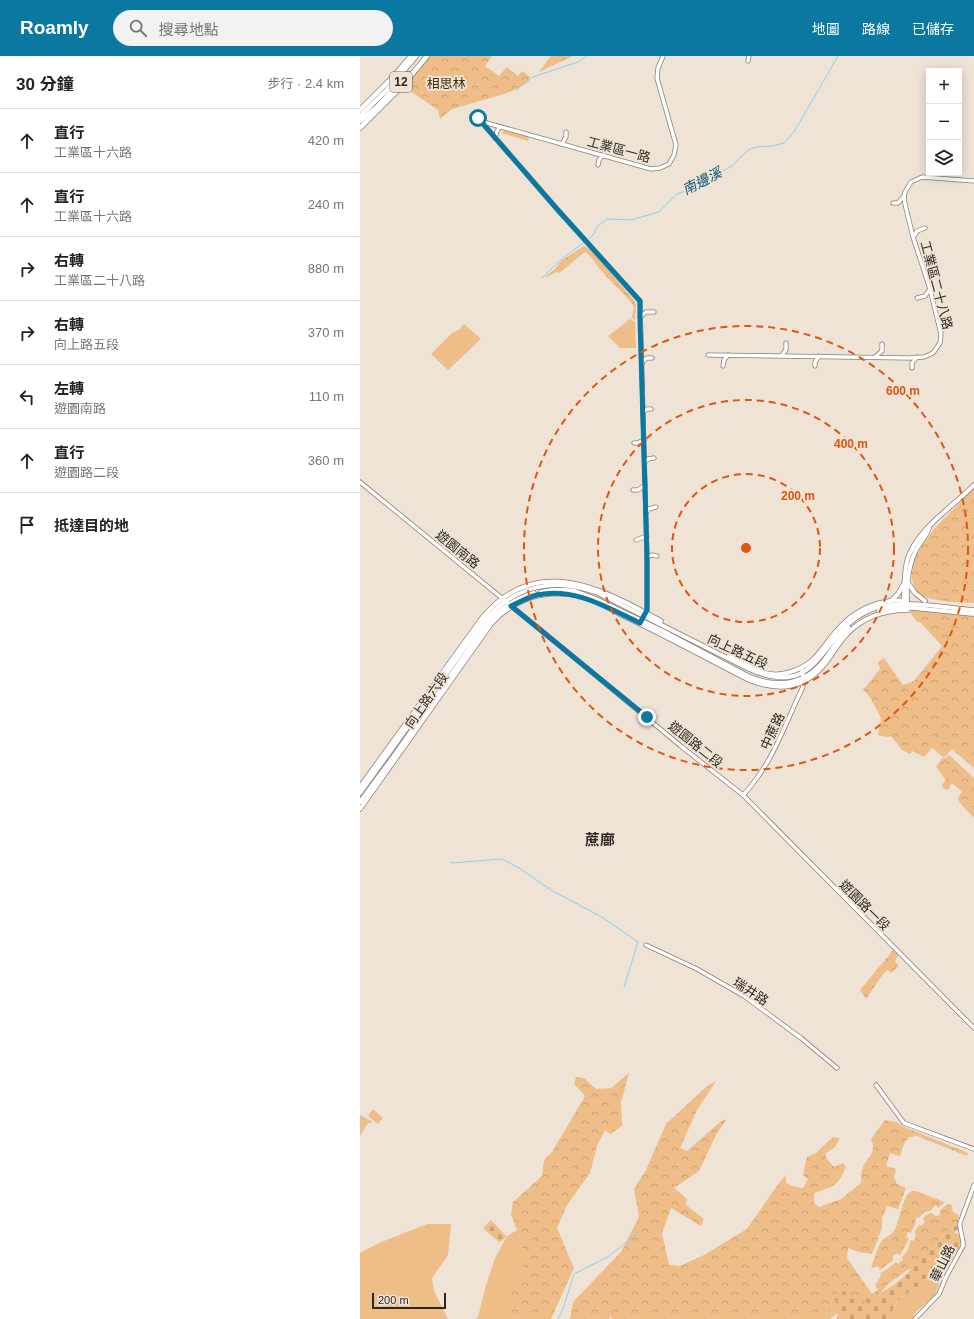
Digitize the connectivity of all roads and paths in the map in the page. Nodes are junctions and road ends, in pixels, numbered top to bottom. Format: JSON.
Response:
{"nodes":[{"id":1,"x":412,"y":56,"type":"edge"},
{"id":2,"x":416,"y":56,"type":"edge"},
{"id":3,"x":423,"y":56,"type":"edge"},
{"id":4,"x":426,"y":56,"type":"edge"},
{"id":5,"x":664,"y":56,"type":"edge"},
{"id":6,"x":749,"y":56,"type":"edge"},
{"id":7,"x":748,"y":61,"type":"dead end"},
{"id":8,"x":375,"y":105,"type":"junction"},
{"id":9,"x":360,"y":110,"type":"edge"},
{"id":10,"x":360,"y":116,"type":"edge"},
{"id":11,"x":360,"y":121,"type":"edge"},
{"id":12,"x":500,"y":126,"type":"junction"},
{"id":13,"x":360,"y":128,"type":"edge"},
{"id":14,"x":566,"y":132,"type":"dead end"},
{"id":15,"x":495,"y":138,"type":"junction"},
{"id":16,"x":562,"y":144,"type":"junction"},
{"id":17,"x":603,"y":155,"type":"junction"},
{"id":18,"x":598,"y":165,"type":"dead end"},
{"id":19,"x":933,"y":178,"type":"joint"},
{"id":20,"x":974,"y":181,"type":"edge"},
{"id":21,"x":904,"y":196,"type":"junction"},
{"id":22,"x":893,"y":203,"type":"dead end"},
{"id":23,"x":924,"y":228,"type":"dead end"},
{"id":24,"x":913,"y":237,"type":"junction"},
{"id":25,"x":930,"y":289,"type":"junction"},
{"id":26,"x":917,"y":298,"type":"dead end"},
{"id":27,"x":654,"y":312,"type":"dead end"},
{"id":28,"x":640,"y":320,"type":"junction"},
{"id":29,"x":950,"y":323,"type":"dead end"},
{"id":30,"x":941,"y":332,"type":"junction"},
{"id":31,"x":786,"y":343,"type":"dead end"},
{"id":32,"x":882,"y":344,"type":"dead end"},
{"id":33,"x":708,"y":355,"type":"dead end"},
{"id":34,"x":728,"y":355,"type":"junction"},
{"id":35,"x":782,"y":355,"type":"junction"},
{"id":36,"x":819,"y":356,"type":"junction"},
{"id":37,"x":875,"y":357,"type":"junction"},
{"id":38,"x":917,"y":357,"type":"junction"},
{"id":39,"x":652,"y":358,"type":"dead end"},
{"id":40,"x":642,"y":365,"type":"junction"},
{"id":41,"x":723,"y":366,"type":"dead end"},
{"id":42,"x":815,"y":366,"type":"dead end"},
{"id":43,"x":912,"y":368,"type":"dead end"},
{"id":44,"x":651,"y":409,"type":"dead end"},
{"id":45,"x":643,"y":413,"type":"junction"},
{"id":46,"x":644,"y":440,"type":"junction"},
{"id":47,"x":634,"y":443,"type":"dead end"},
{"id":48,"x":654,"y":458,"type":"dead end"},
{"id":49,"x":644,"y":462,"type":"junction"},
{"id":50,"x":360,"y":482,"type":"edge"},
{"id":51,"x":645,"y":485,"type":"junction"},
{"id":52,"x":974,"y":485,"type":"edge"},
{"id":53,"x":633,"y":490,"type":"dead end"},
{"id":54,"x":656,"y":507,"type":"dead end"},
{"id":55,"x":646,"y":512,"type":"junction"},
{"id":56,"x":647,"y":536,"type":"junction"},
{"id":57,"x":636,"y":540,"type":"dead end"},
{"id":58,"x":657,"y":556,"type":"dead end"},
{"id":59,"x":647,"y":557,"type":"junction"},
{"id":60,"x":906,"y":583,"type":"junction"},
{"id":61,"x":891,"y":601,"type":"junction"},
{"id":62,"x":925,"y":601,"type":"dead end"},
{"id":63,"x":507,"y":602,"type":"junction"},
{"id":64,"x":906,"y":605,"type":"junction"},
{"id":65,"x":974,"y":610,"type":"edge"},
{"id":66,"x":645,"y":614,"type":"junction"},
{"id":67,"x":974,"y":614,"type":"edge"},
{"id":68,"x":641,"y":622,"type":"junction"},
{"id":69,"x":544,"y":632,"type":"joint"},
{"id":70,"x":803,"y":675,"type":"junction"},
{"id":71,"x":797,"y":684,"type":"junction"},
{"id":72,"x":802,"y":689,"type":"junction"},
{"id":73,"x":360,"y":787,"type":"edge"},
{"id":74,"x":360,"y":793,"type":"edge"},
{"id":75,"x":743,"y":795,"type":"junction"},
{"id":76,"x":360,"y":802,"type":"edge"},
{"id":77,"x":360,"y":809,"type":"edge"},
{"id":78,"x":646,"y":945,"type":"dead end"},
{"id":79,"x":974,"y":1028,"type":"edge"},
{"id":80,"x":837,"y":1068,"type":"dead end"},
{"id":81,"x":876,"y":1085,"type":"dead end"},
{"id":82,"x":974,"y":1149,"type":"edge"},
{"id":83,"x":974,"y":1185,"type":"edge"},
{"id":84,"x":915,"y":1319,"type":"edge"}],
"edges":[{"from":1,"to":8,"type":"main road","number":"12"},
{"from":2,"to":8,"type":"main road","number":"12"},
{"from":3,"to":8,"type":"main road","number":"12"},
{"from":4,"to":8,"type":"main road","number":"12"},
{"from":5,"to":17,"type":"street","name":"工業區一路"},
{"from":6,"to":7,"type":"street"},
{"from":8,"to":9,"type":"main road","number":"12"},
{"from":8,"to":10,"type":"main road","number":"12"},
{"from":8,"to":11,"type":"main road","number":"12"},
{"from":8,"to":13,"type":"main road","number":"12"},
{"from":12,"to":15,"type":"street"},
{"from":12,"to":15,"type":"street","name":"工業區一路"},
{"from":12,"to":16,"type":"street","name":"工業區一路"},
{"from":14,"to":16,"type":"street"},
{"from":15,"to":28,"type":"street"},
{"from":16,"to":17,"type":"street","name":"工業區一路"},
{"from":17,"to":18,"type":"street"},
{"from":19,"to":20,"type":"street"},
{"from":19,"to":21,"type":"street"},
{"from":21,"to":22,"type":"street"},
{"from":21,"to":24,"type":"street","name":"工業區二十八路"},
{"from":23,"to":24,"type":"street"},
{"from":24,"to":25,"type":"street","name":"工業區二十八路"},
{"from":25,"to":26,"type":"street"},
{"from":25,"to":30,"type":"street","name":"工業區二十八路"},
{"from":27,"to":28,"type":"street"},
{"from":28,"to":40,"type":"street"},
{"from":29,"to":30,"type":"street"},
{"from":30,"to":38,"type":"street","name":"工業區二十八路"},
{"from":31,"to":35,"type":"street"},
{"from":32,"to":37,"type":"street"},
{"from":33,"to":34,"type":"street","name":"工業區二十八路"},
{"from":34,"to":35,"type":"street","name":"工業區二十八路"},
{"from":34,"to":41,"type":"street"},
{"from":35,"to":36,"type":"street","name":"工業區二十八路"},
{"from":36,"to":37,"type":"street","name":"工業區二十八路"},
{"from":36,"to":42,"type":"street"},
{"from":37,"to":38,"type":"street","name":"工業區二十八路"},
{"from":38,"to":43,"type":"street"},
{"from":39,"to":40,"type":"street"},
{"from":40,"to":45,"type":"street"},
{"from":44,"to":45,"type":"street"},
{"from":45,"to":46,"type":"street"},
{"from":46,"to":47,"type":"street"},
{"from":46,"to":49,"type":"street"},
{"from":48,"to":49,"type":"street"},
{"from":49,"to":51,"type":"street"},
{"from":50,"to":63,"type":"street","name":"遊園南路"},
{"from":51,"to":53,"type":"street"},
{"from":51,"to":55,"type":"street"},
{"from":52,"to":60,"type":"main road"},
{"from":54,"to":55,"type":"street"},
{"from":55,"to":56,"type":"street"},
{"from":56,"to":57,"type":"street"},
{"from":56,"to":59,"type":"street"},
{"from":58,"to":59,"type":"street"},
{"from":59,"to":66,"type":"street"},
{"from":60,"to":61,"type":"main road"},
{"from":60,"to":62,"type":"main road"},
{"from":60,"to":64,"type":"main road"},
{"from":61,"to":64,"type":"main road","name":"向上路五段"},
{"from":61,"to":70,"type":"main road","name":"向上路五段"},
{"from":63,"to":66,"type":"main road","name":"向上路五段"},
{"from":63,"to":68,"type":"main road","name":"向上路五段"},
{"from":63,"to":69,"type":"street","name":"遊園南路"},
{"from":63,"to":73,"type":"main road","name":"向上路六段"},
{"from":63,"to":74,"type":"main road","name":"向上路六段"},
{"from":63,"to":76,"type":"main road","name":"向上路六段"},
{"from":63,"to":77,"type":"main road","name":"向上路六段"},
{"from":64,"to":65,"type":"main road","name":"向上路五段"},
{"from":64,"to":67,"type":"main road","name":"向上路五段"},
{"from":64,"to":70,"type":"main road","name":"向上路五段"},
{"from":66,"to":68,"type":"street"},
{"from":66,"to":70,"type":"main road","name":"向上路五段"},
{"from":68,"to":70,"type":"main road","name":"向上路五段"},
{"from":68,"to":71,"type":"main road","name":"向上路五段"},
{"from":69,"to":75,"type":"street","name":"遊園路二段"},
{"from":70,"to":71,"type":"main road","name":"向上路五段"},
{"from":70,"to":72,"type":"street","name":"中蔗路"},
{"from":71,"to":72,"type":"street"},
{"from":72,"to":75,"type":"street","name":"中蔗路"},
{"from":75,"to":79,"type":"street","name":"遊園路一段"},
{"from":78,"to":80,"type":"street","name":"瑞井路"},
{"from":81,"to":82,"type":"street"},
{"from":83,"to":84,"type":"street","name":"華山路"}]}
